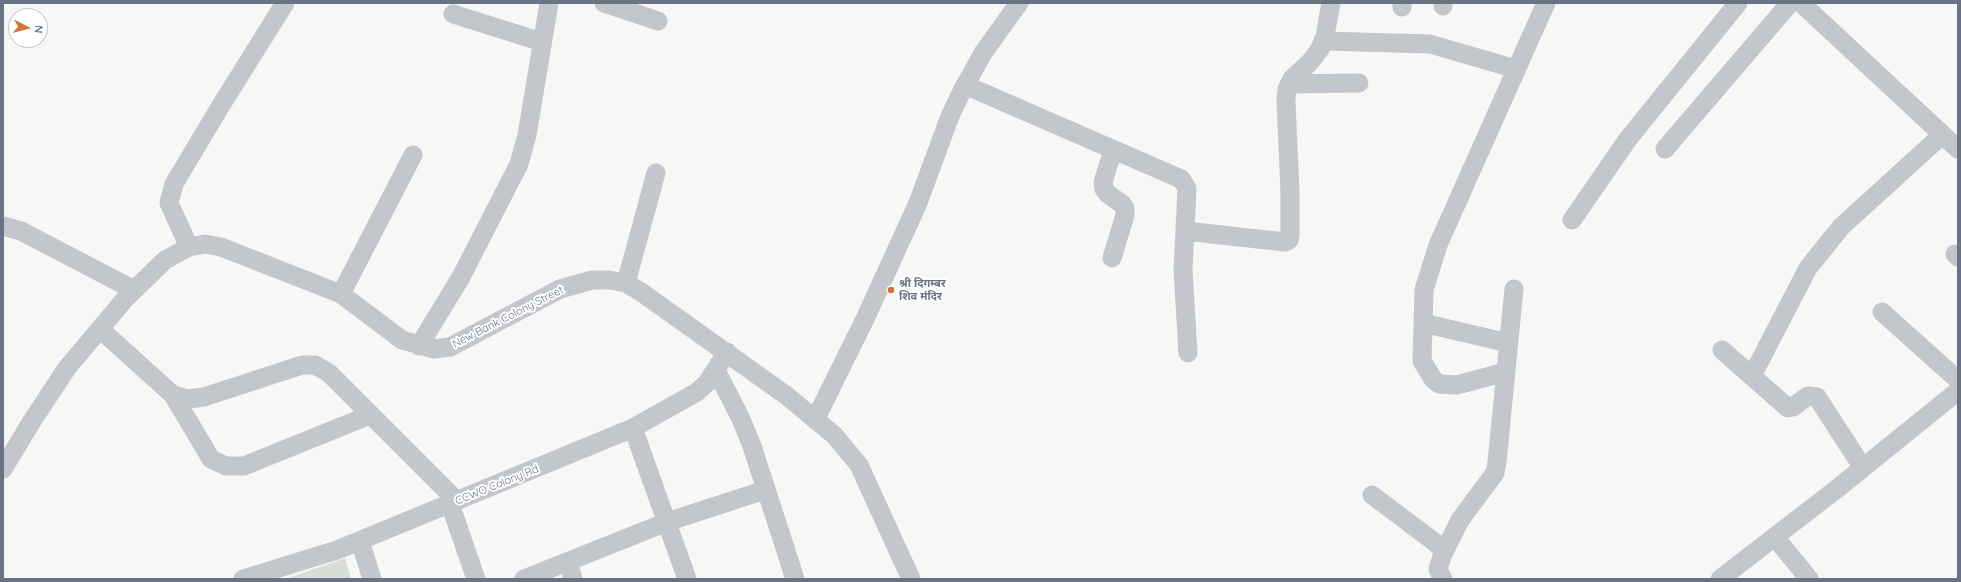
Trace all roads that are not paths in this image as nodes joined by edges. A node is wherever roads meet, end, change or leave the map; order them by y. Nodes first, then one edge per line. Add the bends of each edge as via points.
1 (285, 3) edge
2 (549, 3) edge
3 (604, 3) edge
4 (1019, 3) edge
5 (1331, 3) edge
6 (1546, 3) edge
7 (1738, 3) edge
8 (1790, 3) edge
9 (1801, 3) edge
10 (453, 14) dead end
11 (658, 21) dead end
12 (1323, 41) junction
13 (542, 42) junction
14 (1516, 69) junction
15 (1359, 83) dead end
16 (1289, 84) junction
17 (965, 85) junction
18 (1942, 135) junction
19 (1665, 149) dead end
20 (1112, 150) junction
21 (1958, 150) edge
22 (413, 156) dead end
23 (656, 174) dead end
24 (1572, 220) dead end
25 (3, 226) edge
26 (1185, 231) junction
27 (188, 247) junction
28 (1112, 258) dead end
29 (626, 283) junction
30 (1514, 289) dead end
31 (134, 290) junction
32 (341, 294) junction
33 (1882, 312) dead end
34 (1423, 323) junction
35 (100, 329) junction
36 (1508, 343) junction
37 (419, 346) junction
38 (1722, 350) dead end
39 (727, 352) junction
40 (1188, 353) dead end
41 (716, 370) junction
42 (1505, 372) junction
43 (1752, 376) junction
44 (1958, 380) edge
45 (173, 395) junction
46 (1954, 399) edge
47 (370, 415) junction
48 (815, 420) junction
49 (633, 428) junction
50 (1864, 468) junction
51 (3, 469) edge
52 (765, 490) junction
53 (1372, 494) dead end
54 (453, 503) junction
55 (667, 522) junction
56 (1775, 537) junction
57 (360, 541) junction
58 (1445, 550) junction
59 (570, 570) edge
60 (243, 579) edge
61 (372, 579) edge
62 (476, 579) edge
63 (524, 579) edge
64 (687, 579) edge
65 (795, 579) edge
66 (911, 579) edge
67 (1443, 579) edge
68 (1720, 579) edge
69 (1808, 579) edge

1 - 27 street via 174,184 169,203
2 - 13 street
3 - 11 street
4 - 17 street
5 - 12 street
6 - 14 street
7 - 24 street via 1628,139
8 - 19 street
9 - 18 street
10 - 13 street
12 - 14 street via 1430,44
12 - 16 street via 1310,62
13 - 37 street via 527,135 519,164 462,277
14 - 34 street via 1438,245 1424,290
15 - 16 street
16 - 26 street via 1286,101 1290,193 1289,240 1277,242
17 - 20 street
17 - 48 street via 950,116 918,203
18 - 21 street
18 - 43 street via 1841,227 1808,268
20 - 26 street via 1181,179 1186,188
20 - 28 street via 1103,182 1104,189 1125,208
22 - 32 street
23 - 29 street
25 - 31 street via 21,231
26 - 40 street via 1183,270
27 - 31 street, New Bank Colony Street via 166,260
27 - 32 street, New Bank Colony Street via 205,244 221,247
29 - 37 street, New Bank Colony Street via 592,280 560,289 450,347 434,349
29 - 39 street, New Bank Colony Street
30 - 36 street
31 - 35 street, New Bank Colony Street
32 - 37 street, New Bank Colony Street via 402,340
33 - 44 street
34 - 36 street
34 - 42 street via 1422,361 1428,373 1439,384 1447,386 1466,383
35 - 45 street
35 - 51 street, New Bank Colony Street via 67,368
36 - 42 street
38 - 43 street
39 - 41 street, CCWO Colony Rd
39 - 48 street, New Bank Colony Street
41 - 49 street, CCWO Colony Rd via 697,392
41 - 52 street via 746,432
42 - 58 street via 1494,473 1460,520
43 - 50 street via 1788,408 1808,396 1817,397
45 - 47 street via 188,399 204,397 302,365 315,365 329,373
45 - 47 street via 211,459 226,466 244,466
46 - 50 street
47 - 54 street
48 - 66 street, New Bank Colony Street via 834,435 859,465
49 - 54 street, CCWO Colony Rd
49 - 55 street
50 - 56 street
52 - 55 street
52 - 65 street
53 - 58 street
54 - 57 street, CCWO Colony Rd
54 - 62 street
55 - 59 street
55 - 64 street
56 - 68 street
56 - 69 street
57 - 60 street, CCWO Colony Rd
57 - 61 street
58 - 67 street via 1438,569
59 - 63 street

